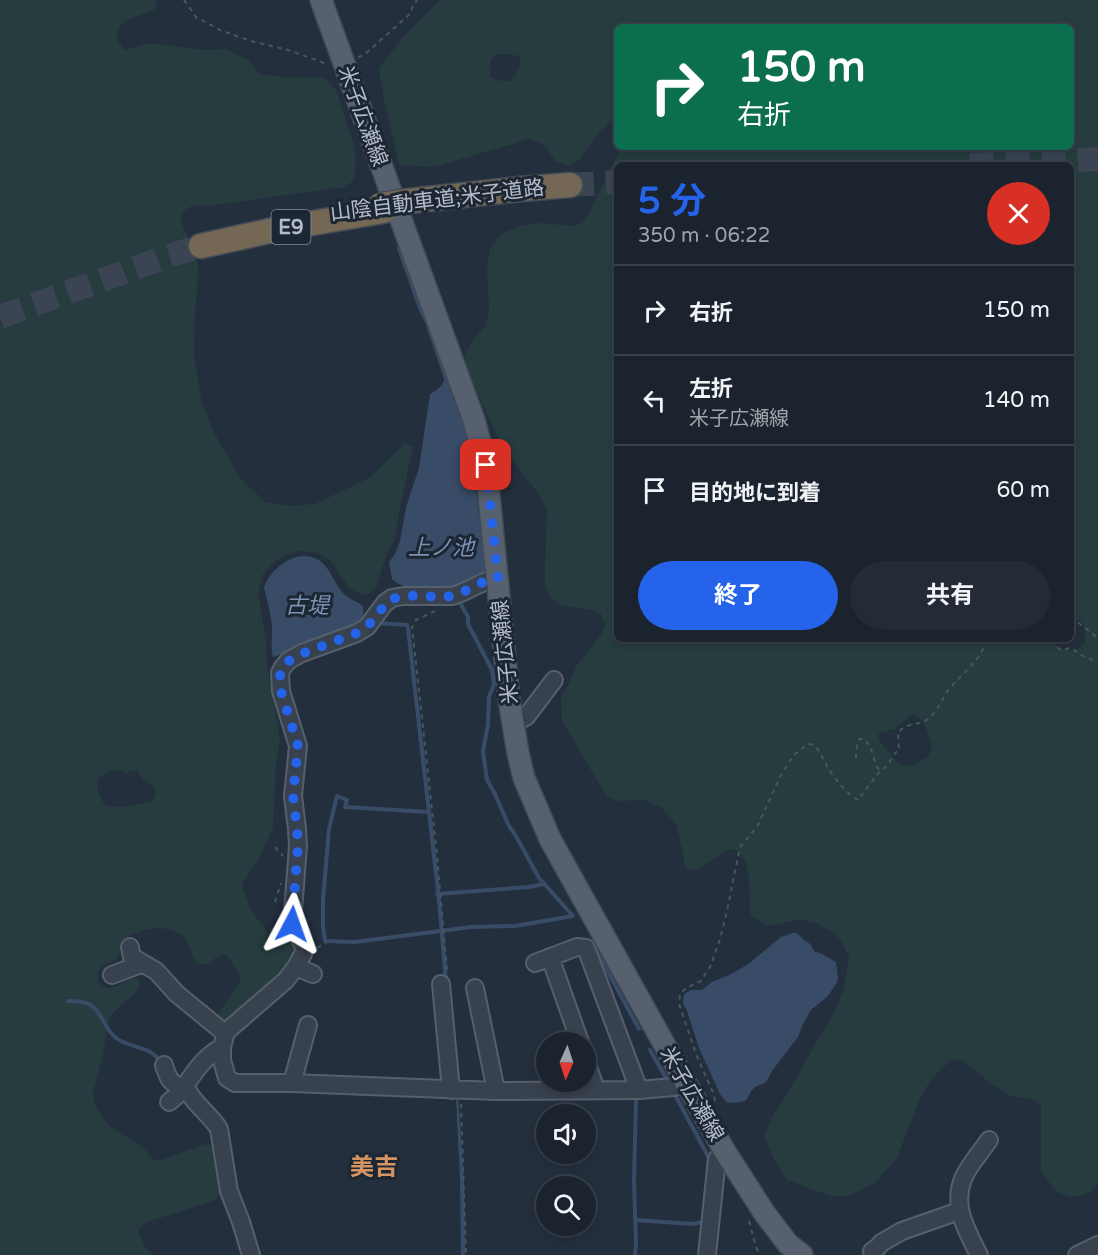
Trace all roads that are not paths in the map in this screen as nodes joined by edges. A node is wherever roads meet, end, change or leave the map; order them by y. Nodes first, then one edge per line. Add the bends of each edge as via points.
1 (321, 0) edge
2 (570, 187) tunnel mouth
3 (200, 242) tunnel mouth
4 (498, 578) junction
5 (554, 680) dead end
6 (513, 723) junction
7 (130, 947) dead end
8 (141, 964) junction
9 (296, 968) junction
10 (313, 974) dead end
11 (112, 975) dead end
12 (444, 982) road end
13 (475, 988) dead end
14 (308, 1025) dead end
15 (575, 1032) edge
16 (224, 1039) junction
17 (163, 1074) dead end
18 (683, 1079) junction
19 (292, 1083) junction
20 (186, 1088) junction
21 (596, 1090) edge
22 (639, 1090) junction
23 (456, 1091) junction
24 (496, 1091) junction
25 (536, 1091) edge
26 (170, 1102) dead end
27 (989, 1140) dead end
28 (724, 1150) junction
29 (229, 1191) junction
30 (959, 1211) junction
31 (232, 1230) dead end
32 (1098, 1245) edge
33 (871, 1254) edge
34 (251, 1255) edge
35 (707, 1255) edge
36 (802, 1255) edge
37 (979, 1255) edge
38 (1077, 1255) edge

1 - 4 main road, 米子広瀬線 via 474,420 486,465
2 - 3 highway, 山陰自動車道;米子道路 / E9 via 381,208
4 - 6 main road, 米子広瀬線
4 - 9 street via 452,596 392,598 367,627 296,656 280,673 281,691 298,746 293,796 298,846 292,924 304,949
5 - 6 street via 526,717
6 - 18 main road, 米子広瀬線 via 524,778 550,839
7 - 8 street via 132,957
8 - 11 street
8 - 16 street via 156,971 221,1030
9 - 10 street
9 - 16 street
12 - 23 street
13 - 24 street
14 - 19 street
15 - 22 street via 543,960 577,947 586,948
16 - 19 street via 222,1060 230,1081
16 - 20 street via 204,1059
17 - 20 street via 178,1087
18 - 22 street via 675,1087
18 - 28 main road, 米子広瀬線
19 - 23 street
20 - 26 street
20 - 29 street via 219,1129
21 - 22 street
23 - 24 street
24 - 25 street
27 - 30 street via 963,1177
28 - 35 street via 717,1159
28 - 36 main road, 米子広瀬線 via 759,1205 788,1244
29 - 31 street
29 - 34 street
30 - 33 street via 902,1231
30 - 37 street
32 - 38 street

